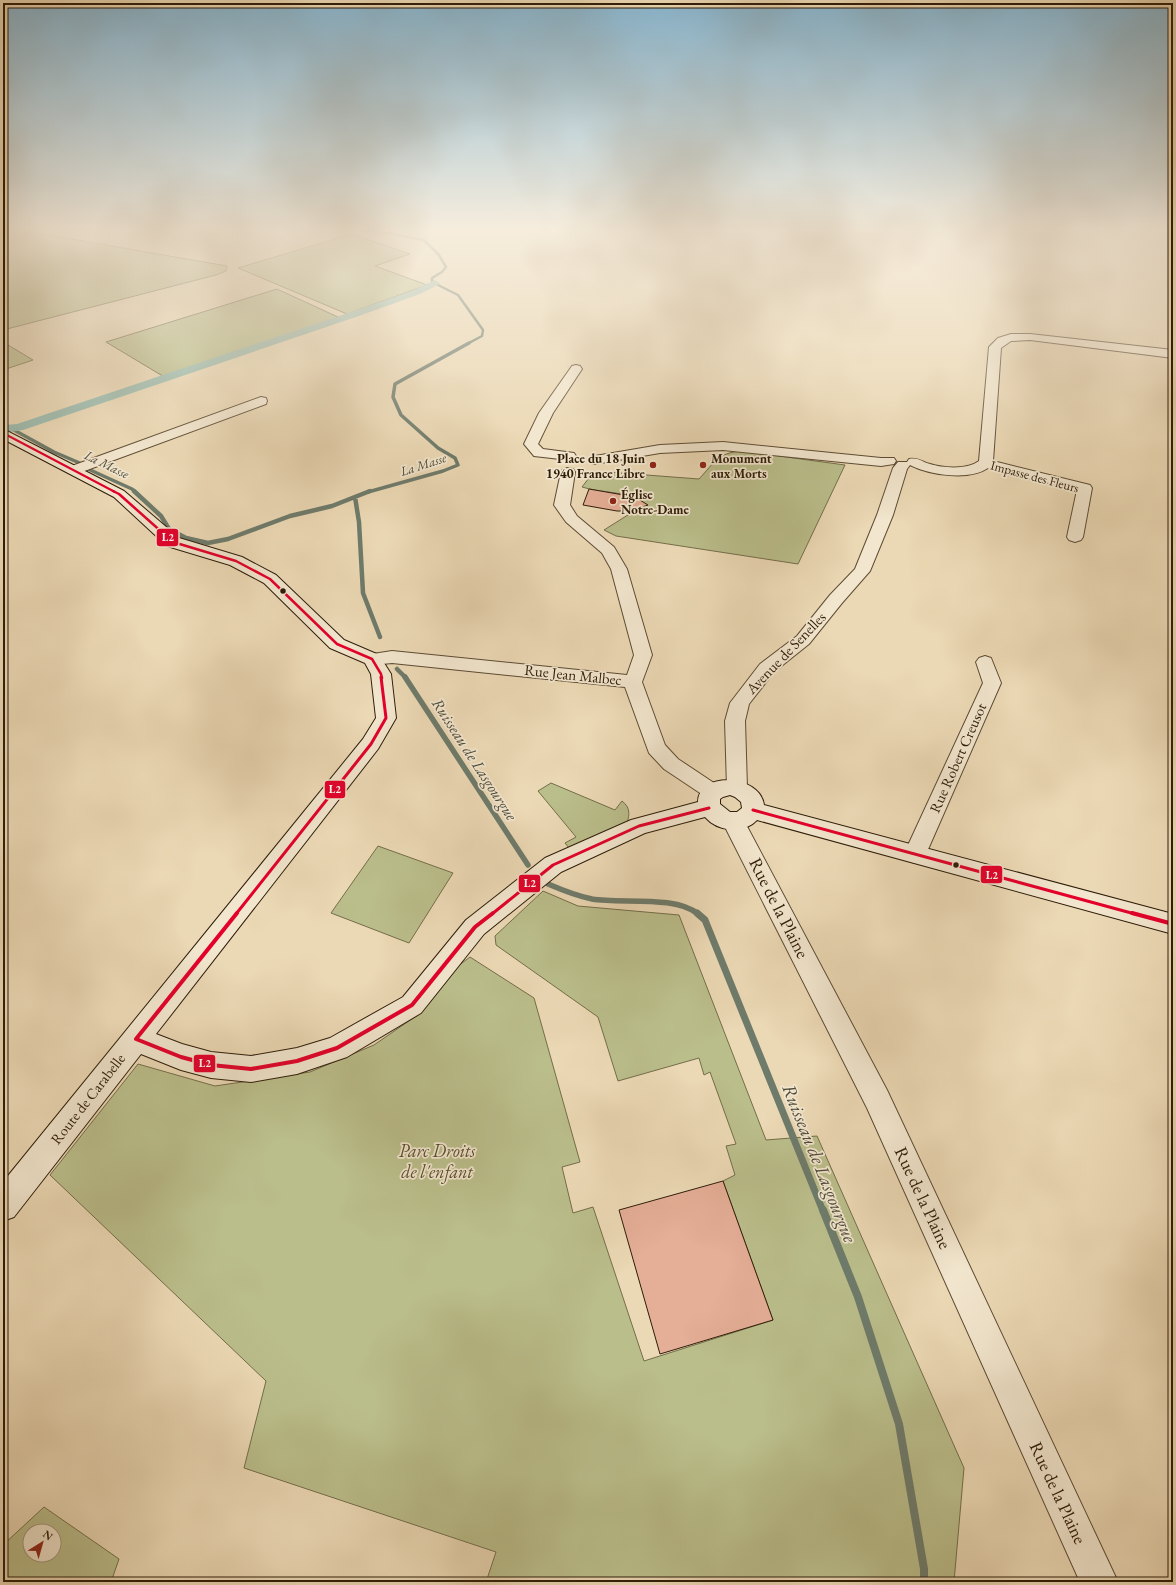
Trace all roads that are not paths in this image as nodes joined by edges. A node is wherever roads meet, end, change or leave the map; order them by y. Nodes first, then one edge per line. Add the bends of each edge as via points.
1 (1173, 354) edge
2 (576, 369) dead end
3 (261, 401) dead end
4 (3, 433) edge
5 (569, 456) junction
6 (901, 458) junction
7 (986, 463) junction
8 (74, 470) junction
9 (583, 470) junction
10 (1075, 537) dead end
11 (372, 659) junction
12 (985, 662) dead end
13 (633, 682) junction
14 (737, 788) junction
15 (711, 800) junction
16 (753, 810) junction
17 (733, 821) junction
18 (915, 854) junction
19 (1173, 924) edge
20 (136, 1039) junction
21 (3, 1206) edge
22 (1099, 1582) edge

1 - 7 street via 1030,337 1011,338 999,342 995,347
2 - 5 street via 546,413 531,444 539,453
3 - 8 street
4 - 8 street
5 - 9 street via 590,457
5 - 9 street via 563,459 560,466
6 - 7 street via 925,467 954,471 977,468
6 - 9 street via 881,462 723,446 660,449
6 - 14 street, Avenue de Senelles via 885,516 862,572 803,640 767,668 740,703 736,721
7 - 10 street, Impasse des Fleurs via 1085,488
8 - 11 street via 119,494 173,542 236,561 270,579 337,644
9 - 13 street via 562,505 571,519 608,550 619,569 643,655
11 - 13 street, Rue Jean Malbec via 392,657
11 - 20 street, Route de Carabelle via 381,674 386,718 371,744
12 - 18 street, Rue Robert Creusot via 992,683
13 - 15 street, Rue Jean Malbec via 656,748
14 - 15 street via 724,788
14 - 16 street via 752,799
15 - 17 street via 718,817
15 - 20 street via 639,826 553,865 475,927 412,1005 337,1048 297,1061 251,1069 211,1065 181,1057
16 - 17 street via 746,818
16 - 18 street
17 - 22 street, Rue de la Plaine via 877,1099
18 - 19 street
20 - 21 street, Route de Carabelle

